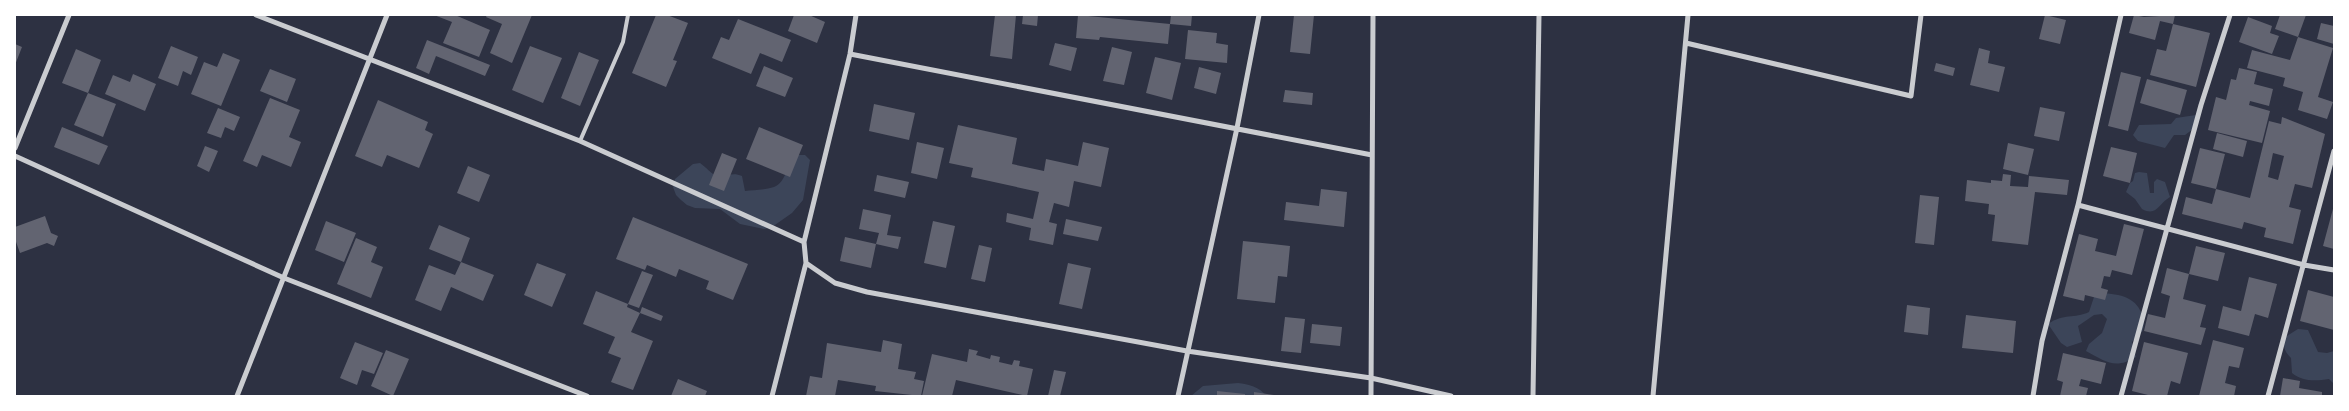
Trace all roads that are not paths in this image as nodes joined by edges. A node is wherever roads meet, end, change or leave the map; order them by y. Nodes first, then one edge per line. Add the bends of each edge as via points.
1 (69, 15) edge
2 (256, 15) edge
3 (387, 15) edge
4 (628, 15) edge
5 (856, 15) edge
6 (1259, 15) edge
7 (1373, 15) edge
8 (1538, 15) edge
9 (1688, 15) edge
10 (1921, 15) edge
11 (2121, 15) edge
12 (2230, 15) edge
13 (1686, 43) junction
14 (850, 54) junction
15 (371, 58) junction
16 (1237, 128) junction
17 (580, 141) junction
18 (15, 148) edge
19 (2334, 151) edge
20 (1372, 155) junction
21 (15, 156) edge
22 (2078, 205) junction
23 (2168, 230) junction
24 (804, 242) junction
25 (806, 263) junction
26 (2304, 265) junction
27 (2334, 270) edge
28 (284, 278) junction
29 (1187, 351) junction
30 (1371, 378) junction
31 (237, 396) edge
32 (586, 396) edge
33 (772, 396) edge
34 (1178, 396) edge
35 (1371, 396) edge
36 (1451, 396) edge
37 (1533, 396) edge
38 (1653, 396) edge
39 (2032, 396) edge
40 (2121, 396) edge
41 (2268, 396) edge

1 - 18 street
2 - 15 street
3 - 15 street
4 - 17 lane via 623,42
5 - 14 street
6 - 16 street
7 - 20 street
8 - 37 street
9 - 13 street
10 - 13 street via 1911,96
11 - 22 street
12 - 23 street via 2200,105
13 - 38 street
14 - 16 street
14 - 24 street
15 - 17 street
15 - 28 street
16 - 20 street
16 - 29 street
17 - 24 street
19 - 26 street
20 - 30 street
21 - 28 street
22 - 23 street
22 - 39 street via 2042,341
23 - 26 street
23 - 40 street
24 - 25 street
25 - 29 street via 835,283 867,292
25 - 33 street
26 - 27 street
26 - 41 street
28 - 31 street
28 - 32 street
29 - 30 street
29 - 34 street
30 - 35 street
30 - 36 street

